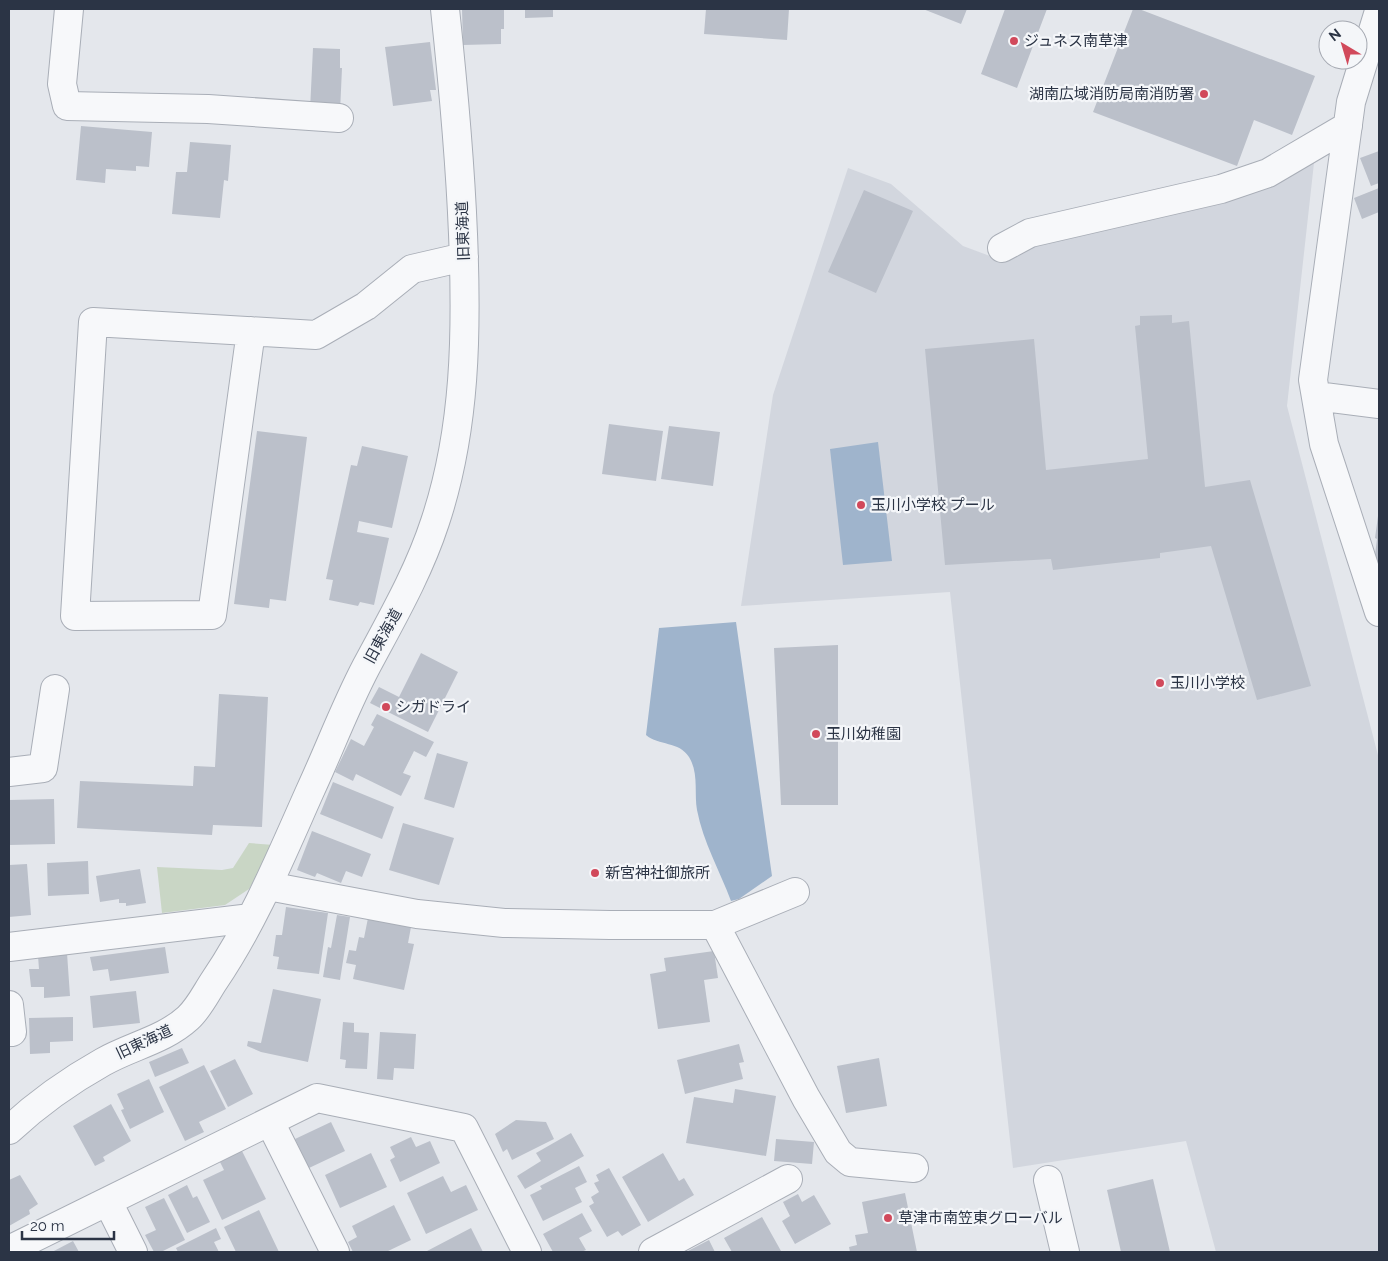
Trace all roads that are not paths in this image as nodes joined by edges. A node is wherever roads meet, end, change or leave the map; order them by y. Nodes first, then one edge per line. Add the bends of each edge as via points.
1 (69, 9) edge
2 (445, 9) edge
3 (1379, 11) edge
4 (339, 118) dead end
5 (1348, 126) junction
6 (1002, 248) dead end
7 (464, 257) junction
8 (251, 331) junction
9 (1316, 396) junction
10 (1379, 404) edge
11 (1377, 600) edge
12 (55, 689) dead end
13 (9, 772) edge
14 (268, 886) junction
15 (795, 892) dead end
16 (251, 918) junction
17 (715, 925) junction
18 (9, 947) edge
19 (9, 1006) edge
20 (9, 1032) edge
21 (270, 1122) junction
22 (9, 1130) edge
23 (914, 1168) dead end
24 (788, 1179) dead end
25 (1048, 1180) dead end
26 (108, 1202) junction
27 (9, 1250) edge
28 (133, 1252) edge
29 (334, 1252) edge
30 (527, 1252) edge
31 (653, 1252) edge
32 (1066, 1252) edge

1 - 4 street via 62,84 67,106 208,109
2 - 7 street, 旧東海道 via 456,114
3 - 5 street via 1351,102
5 - 6 street via 1268,173 1221,189 1030,233
5 - 9 street via 1313,380
7 - 8 street via 412,269 366,306 316,335
7 - 14 street, 旧東海道 via 464,361 458,426 436,521 406,592 364,670
8 - 8 street via 93,322 75,616 212,614
9 - 10 street
9 - 11 street via 1324,444
12 - 13 street via 43,768
14 - 16 street, 旧東海道
14 - 17 street via 417,914 504,923
15 - 17 street
16 - 18 street
16 - 22 street, 旧東海道 via 227,962 191,1016 170,1032 104,1061 59,1089
17 - 23 street via 838,1152 850,1162
19 - 20 street via 12,1032
21 - 26 street
21 - 29 street
21 - 30 street via 317,1098 464,1128
24 - 31 street
25 - 32 street
26 - 27 street
26 - 28 street

